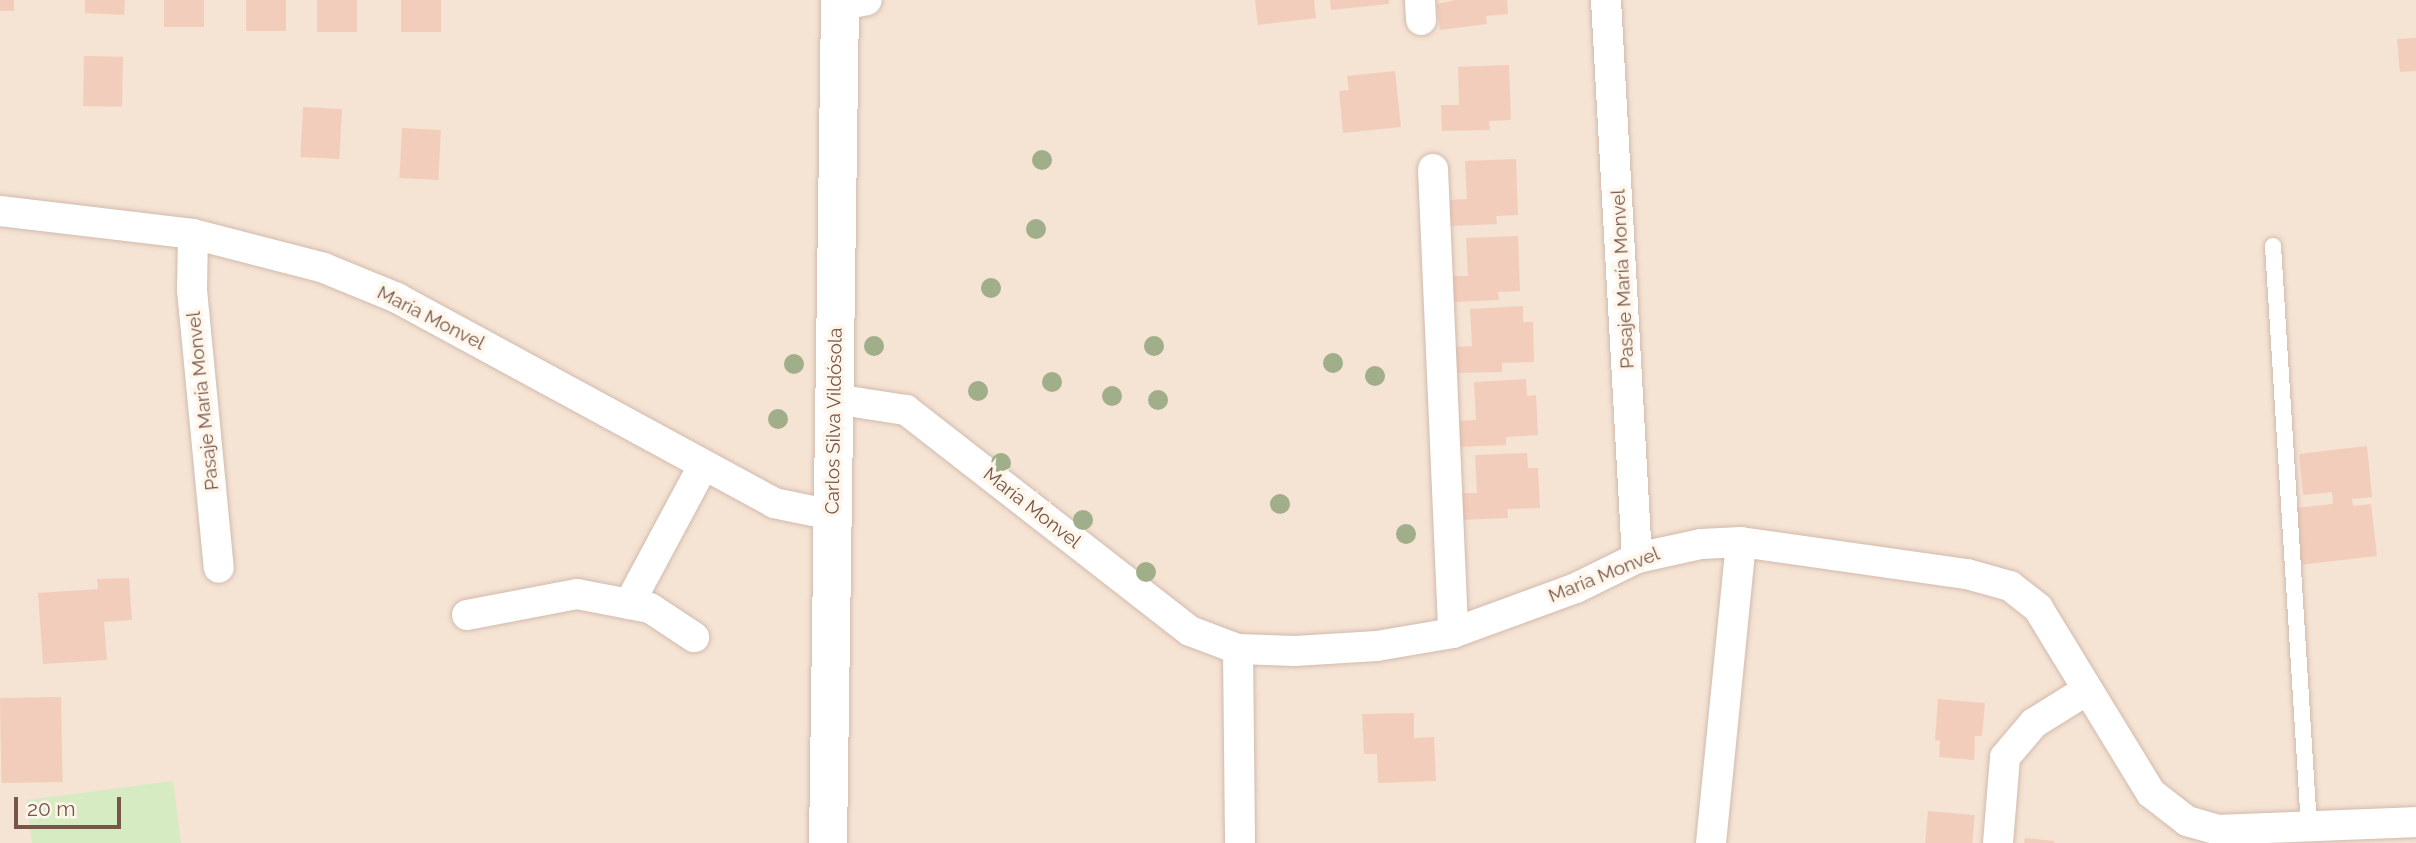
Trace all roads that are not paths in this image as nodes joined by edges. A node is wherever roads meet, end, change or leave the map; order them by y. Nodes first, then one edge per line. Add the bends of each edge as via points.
1 (1606, 0) edge
2 (849, 2) edge
3 (1433, 169) dead end
4 (0, 211) edge
5 (192, 234) junction
6 (2273, 246) dead end
7 (835, 399) junction
8 (703, 466) junction
9 (832, 515) junction
10 (1741, 542) junction
11 (1637, 558) junction
12 (219, 568) dead end
13 (629, 604) junction
14 (467, 615) dead end
15 (1453, 633) junction
16 (694, 638) dead end
17 (1238, 649) junction
18 (2087, 690) junction
19 (2416, 822) edge
20 (2309, 827) junction
21 (2219, 836) edge
22 (828, 843) edge
23 (1240, 843) edge
24 (1711, 843) edge
25 (1998, 843) edge

1 - 11 street, Pasaje María Monvel
2 - 7 street, Carlos Silva Vildósola
3 - 15 street
4 - 5 street, María Monvel
5 - 8 street, María Monvel via 288,256 397,298
5 - 12 street, Pasaje María Monvel via 192,290
6 - 20 lane
7 - 9 street, Carlos Silva Vildósola
7 - 17 street, María Monvel via 906,410 1190,631
8 - 9 street, María Monvel via 774,503
8 - 13 street
9 - 22 street, Carlos Silva Vildósola
10 - 11 street, María Monvel via 1671,548
10 - 18 street, María Monvel via 1967,574 2010,586 2049,621
10 - 24 street
11 - 15 street, María Monvel via 1576,588
13 - 14 street via 577,594
13 - 16 street via 650,608
15 - 17 street, María Monvel via 1377,646
17 - 23 street
18 - 21 street, María Monvel via 2151,793 2187,821
18 - 25 street via 2034,723 2005,757
19 - 20 street, María Monvel
20 - 21 street, María Monvel

